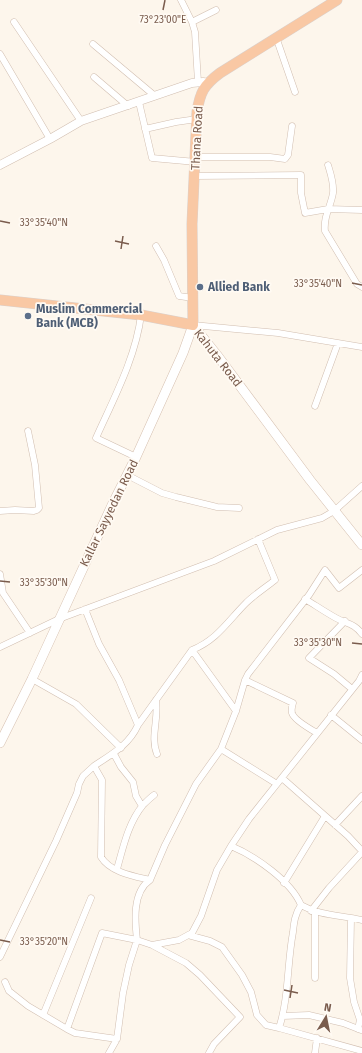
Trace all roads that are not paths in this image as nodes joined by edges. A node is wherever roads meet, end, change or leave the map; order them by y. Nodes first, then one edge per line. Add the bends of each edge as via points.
1 (181, 0) edge
2 (337, 0) edge
3 (216, 10) dead end
4 (14, 22) dead end
5 (192, 22) junction
6 (276, 37) junction
7 (93, 44) dead end
8 (0, 54) edge
9 (94, 77) dead end
10 (203, 83) junction
11 (295, 92) dead end
12 (155, 96) junction
13 (139, 102) junction
14 (128, 106) junction
15 (197, 119) junction
16 (81, 121) junction
17 (292, 126) dead end
18 (145, 128) junction
19 (50, 139) junction
20 (195, 160) junction
21 (0, 165) edge
22 (328, 165) dead end
23 (194, 176) junction
24 (328, 209) junction
25 (362, 210) edge
26 (156, 246) dead end
27 (362, 287) edge
28 (193, 298) junction
29 (0, 300) edge
30 (141, 314) junction
31 (193, 325) junction
32 (338, 343) junction
33 (362, 347) edge
34 (315, 406) dead end
35 (28, 431) dead end
36 (136, 457) junction
37 (127, 475) junction
38 (362, 486) edge
39 (239, 508) dead end
40 (0, 511) edge
41 (334, 511) junction
42 (258, 539) junction
43 (362, 546) edge
44 (362, 570) edge
45 (0, 574) edge
46 (305, 599) junction
47 (85, 609) junction
48 (59, 619) junction
49 (345, 621) junction
50 (30, 633) junction
51 (362, 634) edge
52 (0, 647) edge
53 (192, 650) junction
54 (32, 679) junction
55 (245, 680) junction
56 (361, 681) edge
57 (352, 689) junction
58 (156, 700) junction
59 (236, 711) junction
60 (331, 715) junction
61 (138, 725) junction
62 (317, 733) junction
63 (362, 740) edge
64 (0, 743) edge
65 (120, 748) junction
66 (221, 749) junction
67 (114, 754) junction
68 (157, 754) dead end
69 (94, 766) junction
70 (280, 781) junction
71 (154, 795) dead end
72 (362, 796) edge
73 (142, 806) junction
74 (325, 816) junction
75 (335, 825) junction
76 (231, 846) junction
77 (362, 851) edge
78 (116, 870) junction
79 (150, 880) junction
80 (284, 883) junction
81 (91, 898) dead end
82 (301, 905) junction
83 (313, 911) junction
84 (351, 918) junction
85 (362, 920) edge
86 (188, 935) junction
87 (137, 940) junction
88 (152, 945) junction
89 (0, 956) edge
90 (315, 978) dead end
91 (5, 982) dead end
92 (43, 1016) junction
93 (283, 1016) junction
94 (279, 1028) junction
95 (68, 1029) junction
96 (360, 1030) edge
97 (317, 1038) junction
98 (117, 1039) junction
99 (362, 1051) edge
100 (109, 1053) edge
101 (209, 1053) edge
102 (315, 1053) edge

1 - 5 street
2 - 6 highway, Thana Road
3 - 5 street
4 - 16 street
5 - 10 street via 196,32
6 - 10 highway, Thana Road
6 - 11 street
7 - 12 street
8 - 19 street
9 - 14 street
10 - 12 street
10 - 15 highway, Thana Road
12 - 13 street
13 - 14 street
13 - 18 street
14 - 16 street
15 - 18 street
15 - 20 highway, Thana Road
16 - 19 street
17 - 20 street via 288,155 285,159 270,157
18 - 20 street via 152,158
19 - 21 street
20 - 23 highway, Thana Road
22 - 24 street via 333,180 333,195
23 - 24 street via 301,175 306,213
23 - 28 highway, Thana Road
24 - 25 street
24 - 27 street via 325,231 357,284
26 - 28 street via 179,296
28 - 31 highway, Thana Road
29 - 30 highway, Kahuta Road
30 - 31 highway, Kahuta Road
30 - 36 street via 121,383 96,438
31 - 32 street via 278,333
31 - 36 main road, Kallar Sayyedan Road
31 - 41 main road, Kahuta Road
32 - 33 street
32 - 34 street
35 - 40 street via 36,465 39,508 34,511
36 - 37 main road, Kallar Sayyedan Road
37 - 39 street via 162,493 217,507
37 - 48 main road, Kallar Sayyedan Road
38 - 41 street
41 - 42 street via 318,520 284,528
41 - 43 main road, Kahuta Road
42 - 47 street via 214,561
42 - 53 street via 275,580 247,602 216,636
44 - 46 street via 339,588 325,570
45 - 50 street via 3,593
46 - 49 street
46 - 55 street
47 - 48 street
47 - 61 street
48 - 50 street
48 - 54 main road, Kallar Sayyedan Road
49 - 51 street via 357,627
49 - 57 street via 309,658
50 - 52 street
53 - 58 street
53 - 59 street
54 - 64 main road, Kallar Sayyedan Road
54 - 65 street via 76,704
55 - 59 street
55 - 62 street via 293,703 292,714
56 - 57 street
57 - 60 street
58 - 61 street
58 - 68 street via 158,711 154,741
59 - 66 street
60 - 62 street
60 - 63 street
61 - 65 street via 135,733
62 - 70 street
65 - 67 street
66 - 70 street
66 - 79 street via 196,784
67 - 69 street
67 - 73 street via 133,782 136,796
69 - 78 street via 102,780 101,857 105,864
69 - 89 street via 83,776 79,784 56,841
70 - 74 street
70 - 76 street
71 - 73 street
72 - 75 street
73 - 78 street via 127,834
74 - 75 street
74 - 80 street
75 - 77 street
76 - 80 street via 265,865
76 - 86 street via 217,870 201,916 192,933
77 - 83 street via 329,888
78 - 79 street
79 - 87 street via 145,884 135,912
80 - 82 street
81 - 92 street
82 - 83 street
82 - 93 street via 296,913 290,945
83 - 84 street
83 - 90 street
84 - 85 street
84 - 96 street via 350,978
86 - 88 street via 179,940
86 - 94 street via 222,947 251,992 257,1015 266,1024
87 - 88 street
87 - 95 street via 102,933
87 - 98 street via 123,993
88 - 101 street via 186,963 240,1017 214,1044
91 - 92 street via 9,991
92 - 95 street
93 - 94 street
93 - 96 street via 309,1015
94 - 97 street
95 - 98 street via 75,1033
97 - 99 street
97 - 102 street
98 - 100 street

